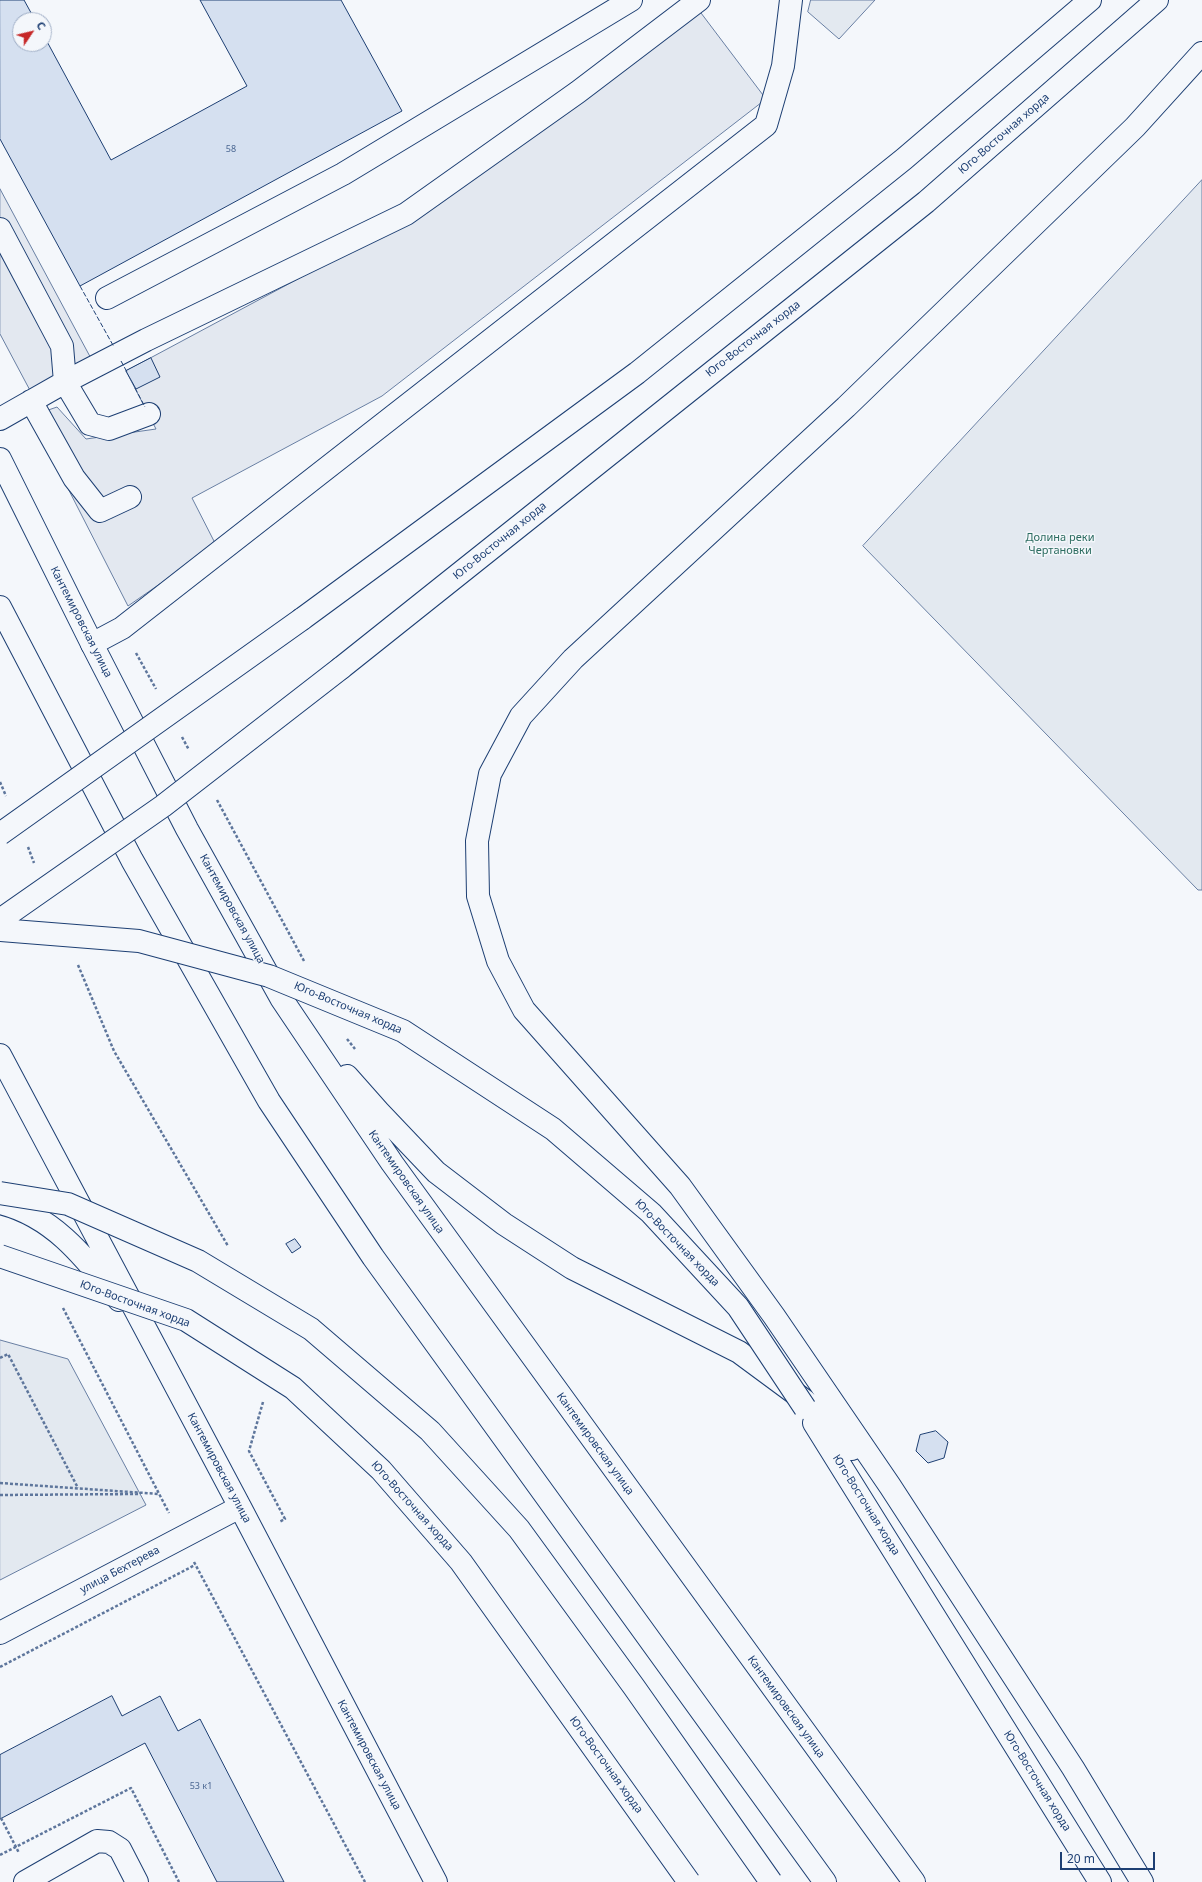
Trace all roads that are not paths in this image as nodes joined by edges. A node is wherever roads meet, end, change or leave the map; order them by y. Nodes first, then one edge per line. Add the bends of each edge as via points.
1 (631, 0) edge
2 (699, 0) edge
3 (791, 0) edge
4 (1090, 0) edge
5 (1157, 0) edge
6 (1202, 53) edge
7 (0, 229) edge
8 (107, 298) dead end
9 (65, 382) junction
10 (31, 401) junction
11 (149, 414) dead end
12 (0, 419) edge
13 (0, 459) edge
14 (130, 496) dead end
15 (0, 607) edge
16 (92, 644) junction
17 (0, 834) edge
18 (0, 920) edge
19 (0, 930) edge
20 (281, 998) junction
21 (0, 1055) edge
22 (0, 1193) edge
23 (0, 1203) edge
24 (0, 1256) edge
25 (152, 1341) junction
26 (890, 1486) junction
27 (240, 1507) junction
28 (0, 1633) edge
29 (28, 1880) edge
30 (137, 1882) edge
31 (436, 1882) edge
32 (689, 1882) edge
33 (771, 1882) edge
34 (825, 1882) edge
35 (914, 1882) edge
36 (1100, 1882) edge
37 (1142, 1882) edge

1 - 8 main road via 343,174
2 - 9 main road via 578,92 406,214
3 - 16 main road via 783,66 766,124 122,628
4 - 17 main road, bridge via 904,159 637,373 302,619
5 - 18 main road, Юго-Восточная хорда, bridge via 926,202 341,668 163,806
6 - 26 main road via 1136,127 846,407 573,659 520,716 490,774 477,841 478,896 498,961 524,1010 680,1186 774,1316
7 - 9 main road via 62,346
9 - 10 main road
9 - 11 main road via 90,424 109,429
10 - 12 main road
10 - 14 main road via 74,478 100,511
13 - 16 main road, Кантемировская улица
15 - 34 main road via 132,860 269,1101 373,1257
16 - 20 main road, Кантемировская улица via 187,829
19 - 36 main road, Юго-Восточная хорда, bridge via 139,941 269,976 404,1031 553,1129 651,1213 738,1306 805,1408
20 - 26 main road via 378,1112 436,1172 504,1224 572,1268 739,1352 804,1400
20 - 35 main road, Кантемировская улица via 392,1164
21 - 25 main road, Кантемировская улица
22 - 33 main road, bridge via 68,1204 198,1261 311,1329 430,1431 519,1529
23 - 25 main road via 46,1224 81,1252
24 - 32 main road, Юго-Восточная хорда, bridge via 186,1320 294,1388 381,1470 461,1562
25 - 27 main road, Кантемировская улица
26 - 37 main road via 1073,1768
27 - 28 main road, улица Бехтерева
27 - 31 main road, Кантемировская улица
29 - 30 main road via 98,1841 110,1842 120,1849

